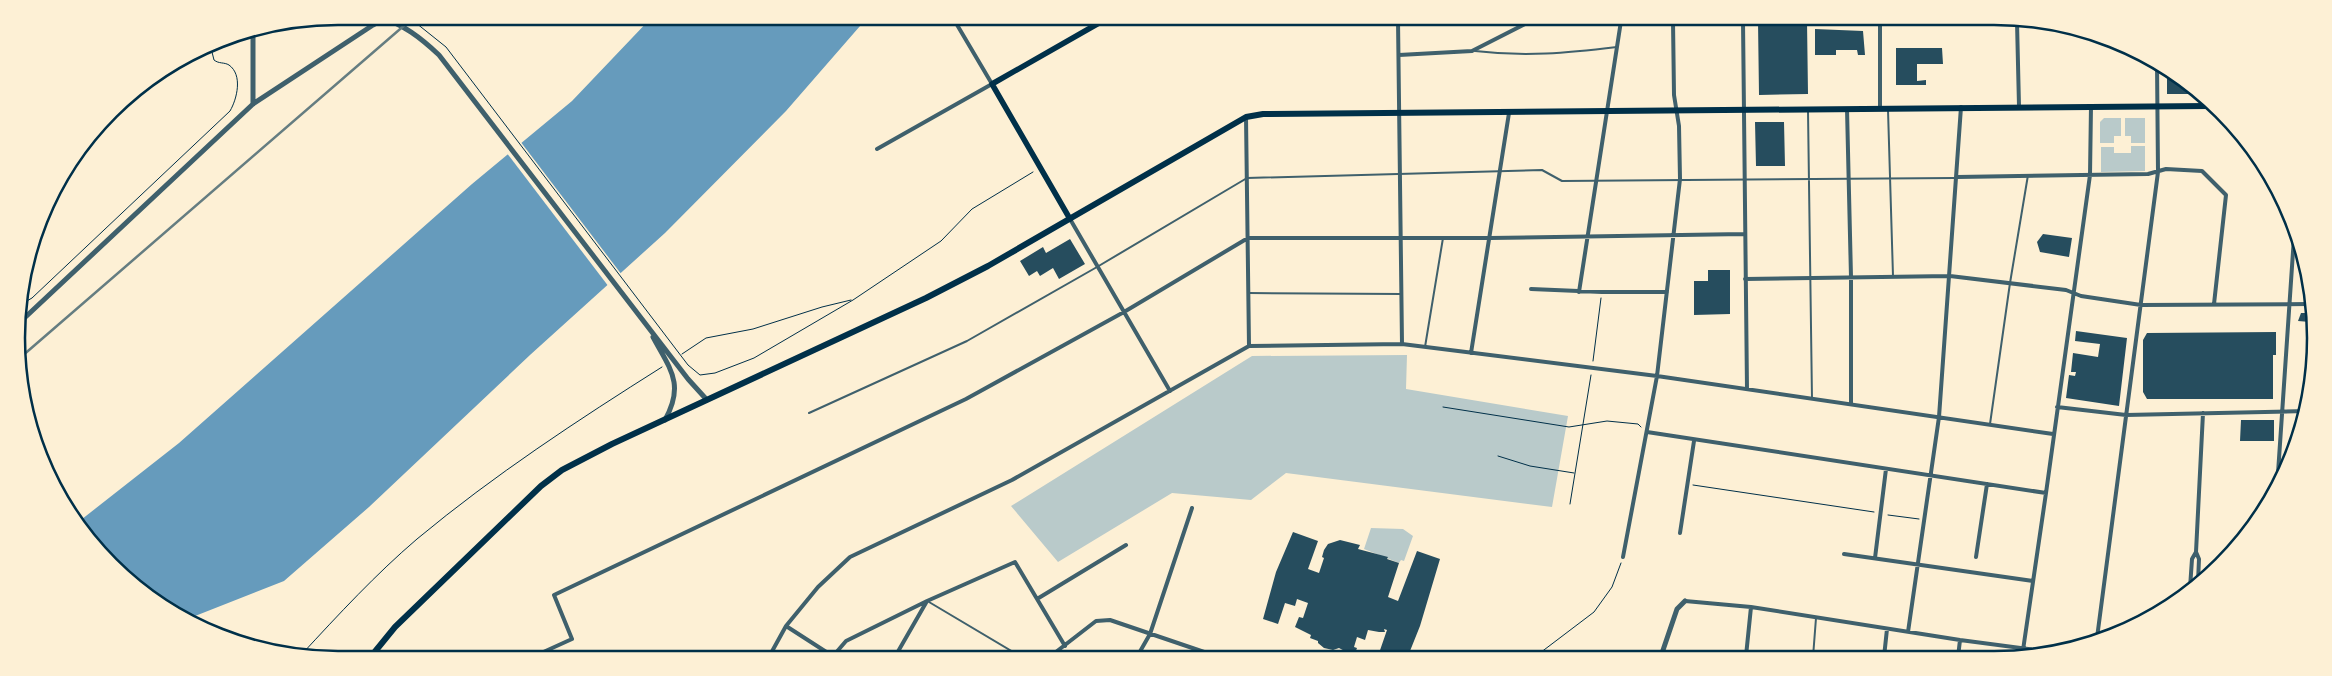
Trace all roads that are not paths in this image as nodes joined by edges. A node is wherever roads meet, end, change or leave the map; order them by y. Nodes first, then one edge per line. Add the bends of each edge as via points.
1 (373, 25) edge
2 (398, 25) edge
3 (958, 25) edge
4 (1095, 25) edge
5 (1398, 25) edge
6 (1521, 25) edge
7 (1620, 25) edge
8 (1673, 25) edge
9 (1743, 25) edge
10 (1880, 25) edge
11 (2017, 26) edge
12 (253, 37) edge
13 (1617, 47) junction
14 (1472, 51) junction
15 (1399, 55) junction
16 (2157, 71) edge
17 (992, 84) junction
18 (253, 104) junction
19 (2019, 106) junction
20 (2091, 106) junction
21 (2158, 106) junction
22 (2203, 106) edge
23 (1961, 107) junction
24 (1847, 108) junction
25 (1880, 108) junction
26 (1888, 108) junction
27 (1808, 109) junction
28 (1743, 110) junction
29 (1677, 111) junction
30 (1607, 112) junction
31 (1509, 113) junction
32 (1401, 114) junction
33 (1246, 117) junction
34 (877, 149) dead end
35 (1500, 171) junction
36 (2158, 172) junction
37 (1401, 174) junction
38 (2028, 175) junction
39 (2090, 175) junction
40 (1247, 178) junction
41 (1680, 178) junction
42 (1744, 178) junction
43 (1809, 178) junction
44 (1849, 178) junction
45 (1890, 178) junction
46 (1957, 178) junction
47 (1597, 180) junction
48 (1070, 219) junction
49 (1744, 234) junction
50 (1588, 235) junction
51 (1673, 235) junction
52 (1248, 238) junction
53 (1401, 238) junction
54 (1442, 238) junction
55 (1490, 238) junction
56 (2293, 248) edge
57 (1097, 267) junction
58 (1950, 276) junction
59 (1852, 277) junction
60 (1892, 277) junction
61 (1745, 278) junction
62 (1811, 278) junction
63 (2010, 283) junction
64 (1531, 289) dead end
65 (1579, 292) junction
66 (1667, 292) junction
67 (1248, 293) junction
68 (2074, 293) junction
69 (1402, 294) junction
70 (2214, 304) junction
71 (2290, 304) junction
72 (2305, 304) edge
73 (2141, 305) junction
74 (1124, 312) junction
75 (26, 316) edge
76 (644, 321) junction
77 (1402, 344) junction
78 (1250, 346) junction
79 (1425, 347) junction
80 (1470, 353) junction
81 (1657, 376) junction
82 (1747, 389) junction
83 (1170, 391) junction
84 (1812, 399) junction
85 (707, 400) junction
86 (1851, 404) junction
87 (2057, 406) junction
88 (2281, 411) junction
89 (2298, 411) edge
90 (809, 413) dead end
91 (2203, 413) junction
92 (2126, 415) junction
93 (1939, 417) junction
94 (665, 420) junction
95 (1990, 424) junction
96 (1647, 432) junction
97 (2053, 434) junction
98 (1694, 441) junction
99 (1886, 469) junction
100 (2278, 469) edge
101 (1931, 476) junction
102 (1987, 484) junction
103 (2046, 493) junction
104 (1192, 508) dead end
105 (1680, 533) dead end
106 (1126, 545) dead end
107 (2196, 552) junction
108 (1844, 554) dead end
109 (1623, 557) road end
110 (1976, 557) dead end
111 (1875, 558) junction
112 (1918, 564) junction
113 (2198, 574) edge
114 (2190, 581) edge
115 (2033, 582) junction
116 (1037, 599) junction
117 (927, 601) junction
118 (1685, 601) joint
119 (1751, 607) junction
120 (1816, 618) junction
121 (786, 626) junction
122 (1887, 629) junction
123 (1908, 632) junction
124 (2098, 633) edge
125 (1150, 634) junction
126 (1960, 640) junction
127 (1065, 646) junction
128 (2022, 649) joint
129 (376, 651) edge
130 (546, 651) edge
131 (772, 651) edge
132 (827, 651) edge
133 (836, 651) edge
134 (898, 651) edge
135 (1011, 651) edge
136 (1058, 651) edge
137 (1140, 651) edge
138 (1201, 651) edge
139 (1663, 651) edge
140 (1747, 651) edge
141 (1813, 651) edge
142 (1885, 651) edge
143 (1959, 651) edge

1 - 18 street
2 - 76 street via 422,39 439,55
3 - 17 street
4 - 17 main road
5 - 15 street
6 - 14 street
7 - 13 street
8 - 29 street
9 - 28 street
10 - 25 street
11 - 19 street
12 - 18 street
13 - 14 lane via 1548,55
13 - 30 street
14 - 15 street
15 - 32 street
16 - 21 street
17 - 34 street
17 - 48 main road
18 - 75 street
19 - 20 main road
19 - 23 main road
20 - 21 main road
20 - 39 street
21 - 22 main road
21 - 36 street
23 - 26 main road
23 - 46 street
24 - 25 main road
24 - 27 main road
24 - 44 street
25 - 26 main road
26 - 45 lane
27 - 28 main road
27 - 43 lane
28 - 29 main road
28 - 42 street
29 - 30 main road
29 - 41 street
30 - 31 main road
30 - 47 street
31 - 32 main road
31 - 35 street
32 - 33 main road via 1263,114
32 - 37 street
33 - 40 street
33 - 48 main road
35 - 37 lane
35 - 47 lane via 1542,170 1562,181
35 - 55 street
36 - 39 street
36 - 70 street via 2166,169 2202,171 2226,195
36 - 73 street
37 - 40 lane
37 - 53 street
38 - 39 street
38 - 46 street
38 - 63 lane
39 - 68 street
40 - 52 street
40 - 57 lane
41 - 42 lane
41 - 47 lane
41 - 51 street
42 - 43 lane
42 - 49 street
43 - 44 lane
43 - 62 lane
44 - 45 lane
44 - 59 street
45 - 46 lane
45 - 60 lane
46 - 58 street
47 - 50 street
48 - 57 street
48 - 85 main road via 926,298
49 - 51 street
49 - 61 street
50 - 51 street
50 - 55 street
50 - 65 street
51 - 66 street
52 - 53 street
52 - 67 street
52 - 74 street
53 - 54 street
53 - 69 street
54 - 55 street
54 - 79 lane
55 - 80 street
56 - 71 street
57 - 74 street
57 - 90 lane via 967,341
58 - 60 street
58 - 63 street
58 - 93 street
59 - 60 street
59 - 62 street
59 - 86 street
61 - 62 street
61 - 82 street
62 - 84 lane
63 - 68 street
63 - 95 lane
64 - 65 street
65 - 66 street
66 - 81 street
67 - 69 lane
67 - 78 street
68 - 73 street
68 - 87 street
69 - 77 street
70 - 71 street
70 - 73 street
71 - 72 street
71 - 88 street
73 - 92 street
74 - 83 street
74 - 130 street via 966,399 554,595 572,639
76 - 85 street
76 - 94 street via 675,377 674,402
77 - 78 street
77 - 79 street
78 - 83 street
79 - 80 street
80 - 81 street
81 - 82 street
81 - 96 street
82 - 84 street
83 - 121 street via 1012,480 850,557 818,587
84 - 86 street
85 - 94 main road
86 - 93 street
87 - 92 street
87 - 97 street
88 - 89 street
88 - 91 street
88 - 100 street
91 - 92 street
91 - 107 street
92 - 124 street
93 - 95 street
93 - 101 street
94 - 129 main road via 584,458 541,486 395,627
95 - 97 street
96 - 98 street
96 - 109 street
97 - 103 street
98 - 99 street
98 - 105 street
99 - 101 street
99 - 111 street
101 - 102 street
101 - 112 street
102 - 103 street
102 - 110 street
103 - 115 street
104 - 125 street
106 - 116 street
107 - 113 street
107 - 114 street via 2192,559
108 - 111 street
111 - 112 street
112 - 115 street
112 - 123 street
115 - 128 street
116 - 117 street via 1015,562
116 - 127 street
117 - 133 street via 846,640
117 - 134 street
117 - 135 lane
118 - 119 street
118 - 139 street via 1677,609
119 - 120 street
119 - 140 street
120 - 122 street
120 - 141 lane
121 - 131 street
121 - 132 street
122 - 123 street
122 - 142 street
123 - 126 street
125 - 127 street via 1110,620 1096,621
125 - 137 street
125 - 138 street
126 - 128 street
126 - 143 street
127 - 136 street

